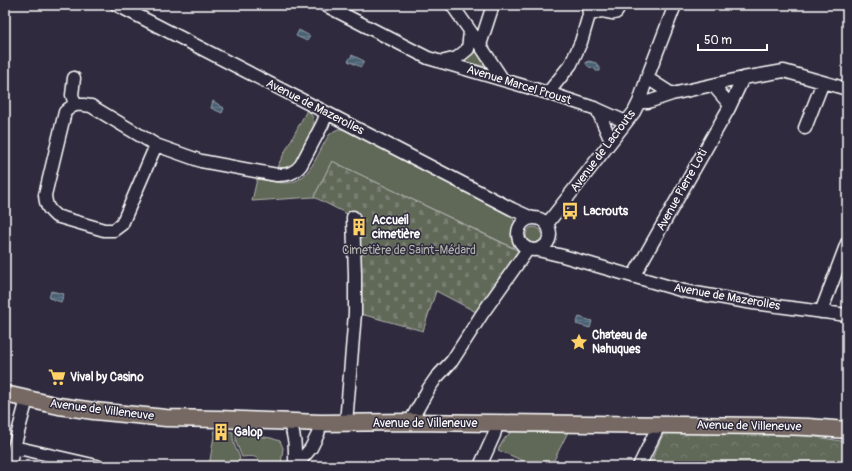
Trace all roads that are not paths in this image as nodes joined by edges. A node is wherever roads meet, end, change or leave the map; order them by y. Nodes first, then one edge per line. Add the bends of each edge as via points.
1 (117, 5) edge
2 (325, 5) edge
3 (452, 5) edge
4 (492, 5) edge
5 (619, 5) edge
6 (675, 5) edge
7 (589, 10) edge
8 (470, 32) junction
9 (480, 45) junction
10 (440, 62) junction
11 (74, 78) dead end
12 (647, 78) junction
13 (743, 78) junction
14 (503, 80) junction
15 (823, 82) junction
16 (713, 85) junction
17 (847, 89) edge
18 (548, 93) junction
19 (672, 94) junction
20 (639, 102) junction
21 (76, 104) junction
22 (730, 105) junction
23 (597, 109) junction
24 (327, 113) junction
25 (626, 122) junction
26 (805, 128) dead end
27 (611, 141) junction
28 (156, 146) junction
29 (512, 210) junction
30 (354, 217) dead end
31 (532, 218) junction
32 (548, 224) junction
33 (520, 226) junction
34 (551, 236) junction
35 (847, 242) edge
36 (533, 250) junction
37 (564, 256) junction
38 (634, 276) junction
39 (821, 312) junction
40 (847, 315) edge
41 (5, 394) edge
42 (27, 399) junction
43 (289, 422) junction
44 (410, 422) junction
45 (321, 423) junction
46 (346, 423) junction
47 (497, 423) junction
48 (659, 425) junction
49 (847, 430) edge
50 (14, 446) junction
51 (9, 466) edge
52 (97, 466) edge
53 (295, 466) edge
54 (480, 466) edge
55 (639, 466) edge

1 - 24 street, Avenue de Mazerolles
2 - 10 street, Avenue Marcel Proust
3 - 8 street
4 - 9 street
5 - 7 street via 617,12 614,13
6 - 12 street, Avenue de Lacrouts
7 - 18 street via 581,42 571,64
8 - 9 street
8 - 10 street, Avenue Marcel Proust via 468,49 457,58
9 - 14 street
10 - 14 street, Avenue Marcel Proust
11 - 21 street via 72,95
12 - 19 street
12 - 20 street, Avenue de Lacrouts
13 - 15 street via 784,71
13 - 16 street
13 - 22 street, Avenue Pierre Loti
14 - 18 street, Avenue Marcel Proust
15 - 17 street
15 - 26 street
16 - 19 street
16 - 22 street
18 - 23 street, Avenue Marcel Proust
19 - 20 street via 648,102
20 - 25 street, Avenue de Lacrouts
21 - 28 street via 91,106
21 - 28 street via 65,112 45,196 46,205 56,216 104,230 114,230 122,224
22 - 38 street, Avenue Pierre Loti
23 - 25 street, Avenue Marcel Proust
23 - 27 street
24 - 28 street via 301,165 290,174 277,175 201,161
24 - 29 street, Avenue de Mazerolles
25 - 27 street, Avenue de Lacrouts
27 - 32 street, Avenue de Lacrouts
29 - 31 street, Avenue de Mazerolles
29 - 33 street
30 - 46 street via 355,313
31 - 32 street via 540,218
31 - 33 street via 525,220
32 - 34 street
33 - 36 street via 519,239 524,247
34 - 36 street via 548,244
34 - 37 street
35 - 39 street
36 - 37 street, Avenue de Mazerolles
36 - 44 street via 482,314 452,361 428,388
37 - 38 street, Avenue de Mazerolles
38 - 39 street, Avenue de Mazerolles via 684,291
39 - 40 street, Avenue de Mazerolles
41 - 42 main road, Avenue de Villeneuve
42 - 43 main road, Avenue de Villeneuve via 60,406 149,417
42 - 50 street
43 - 45 main road, Avenue de Villeneuve
43 - 53 street via 295,437
44 - 46 main road, Avenue de Villeneuve
44 - 47 main road, Avenue de Villeneuve
45 - 46 main road, Avenue de Villeneuve
45 - 53 street via 311,448
47 - 48 main road, Avenue de Villeneuve
47 - 54 street
48 - 49 main road, Avenue de Villeneuve
48 - 55 street
50 - 51 street
50 - 52 street

